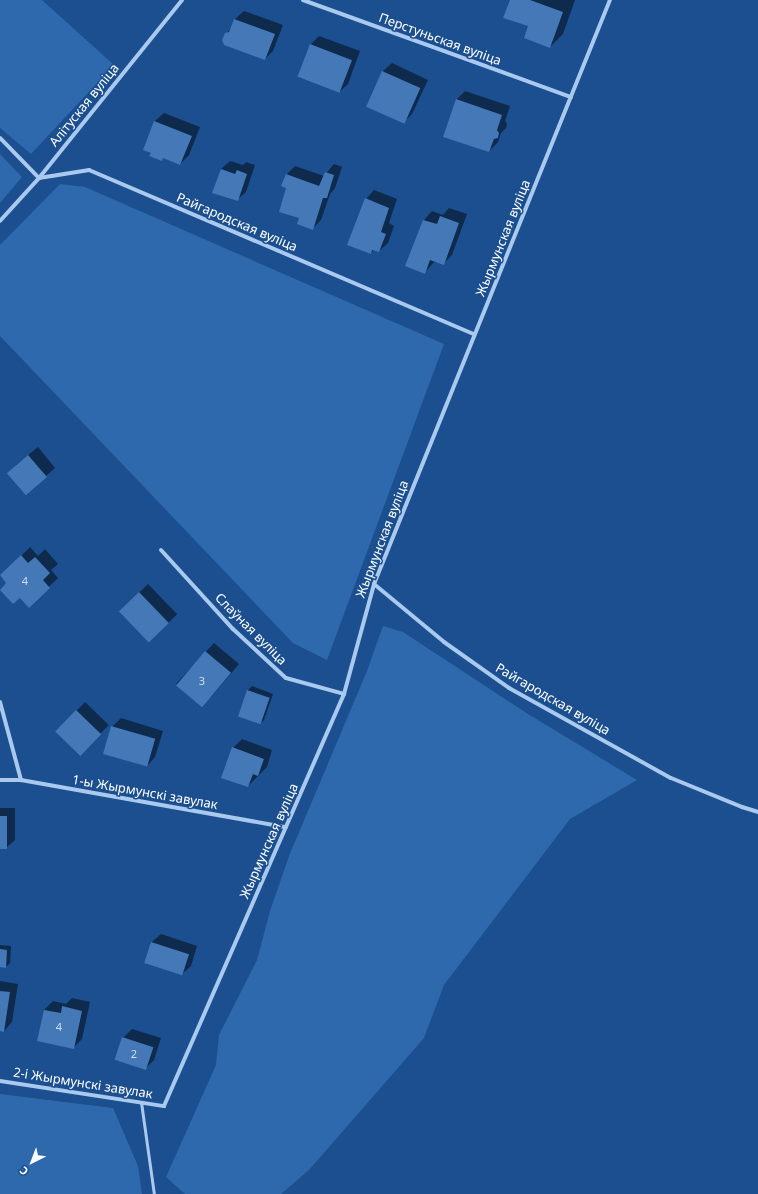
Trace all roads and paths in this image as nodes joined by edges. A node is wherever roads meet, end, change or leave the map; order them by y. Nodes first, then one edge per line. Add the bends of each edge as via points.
1 (182, 0) edge
2 (303, 0) edge
3 (610, 0) edge
4 (571, 97) junction
5 (0, 138) edge
6 (39, 178) junction
7 (0, 221) edge
8 (474, 334) junction
9 (161, 550) dead end
10 (374, 584) junction
11 (344, 694) junction
12 (0, 702) edge
13 (0, 780) edge
14 (21, 780) junction
15 (758, 812) edge
16 (286, 827) junction
17 (0, 1081) edge
18 (141, 1102) junction
19 (164, 1106) joint
20 (154, 1194) edge

1 - 6 street, Алітуская вуліца
2 - 4 street, Перстуньская вуліца
3 - 4 street, Жырмунская вуліца
4 - 8 street, Жырмунская вуліца
5 - 6 street
6 - 7 street, Алітуская вуліца
6 - 8 street, Райгародская вуліца via 89,170
8 - 10 street, Жырмунская вуліца
9 - 11 street, Слаўная вуліца via 233,629 286,678
10 - 11 street, Жырмунская вуліца
10 - 15 street, Райгародская вуліца via 444,642 508,688 671,778
11 - 16 street, Жырмунская вуліца
12 - 14 street
13 - 14 street, 1-ы Жырмунскі завулак
14 - 16 street, 1-ы Жырмунскі завулак
16 - 19 street, Жырмунская вуліца
17 - 18 street, 2-і Жырмунскі завулак
18 - 19 street, 2-і Жырмунскі завулак
18 - 20 lane

